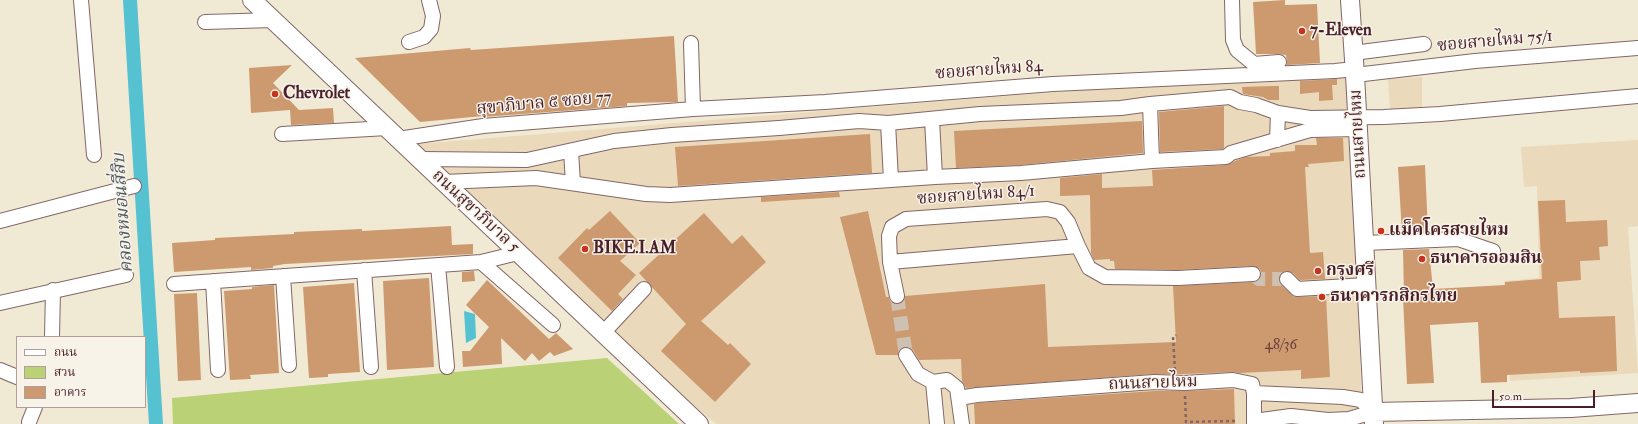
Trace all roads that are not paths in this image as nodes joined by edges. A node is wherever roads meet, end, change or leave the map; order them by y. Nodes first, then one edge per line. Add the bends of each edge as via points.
1 (81, 0) edge
2 (252, 0) edge
3 (429, 0) edge
4 (1232, 0) edge
5 (1350, 0) edge
6 (274, 20) junction
7 (205, 22) dead end
8 (409, 42) dead end
9 (691, 43) dead end
10 (1424, 44) dead end
11 (1638, 48) edge
12 (1279, 62) dead end
13 (1354, 65) junction
14 (1638, 96) edge
15 (1150, 104) junction
16 (693, 109) junction
17 (1278, 112) junction
18 (932, 119) junction
19 (888, 123) junction
20 (1358, 123) junction
21 (282, 134) dead end
22 (393, 134) junction
23 (1277, 140) junction
24 (571, 151) junction
25 (94, 155) dead end
26 (420, 159) junction
27 (1152, 162) junction
28 (935, 177) junction
29 (891, 180) junction
30 (444, 182) junction
31 (573, 184) junction
32 (134, 186) dead end
33 (0, 221) edge
34 (1365, 243) junction
35 (1078, 246) junction
36 (1493, 251) dead end
37 (518, 253) junction
38 (481, 262) junction
39 (890, 262) junction
40 (438, 265) junction
41 (364, 270) junction
42 (1253, 274) tunnel mouth
43 (126, 275) dead end
44 (283, 276) junction
45 (1287, 279) tunnel mouth
46 (213, 281) junction
47 (174, 284) dead end
48 (1367, 285) junction
49 (644, 289) dead end
50 (53, 290) junction
51 (897, 296) tunnel mouth
52 (0, 303) edge
53 (554, 325) dead end
54 (603, 333) junction
55 (55, 336) edge
56 (906, 355) tunnel mouth
57 (289, 365) dead end
58 (447, 366) dead end
59 (371, 367) dead end
60 (0, 370) edge
61 (218, 370) dead end
62 (16, 377) edge
63 (933, 382) junction
64 (1254, 393) junction
65 (959, 398) junction
66 (1638, 403) edge
67 (35, 408) edge
68 (1374, 418) edge
69 (29, 422) dead end
70 (1254, 422) edge
71 (1349, 422) edge
72 (699, 424) edge
73 (936, 424) edge
74 (962, 424) edge

1 - 25 street
2 - 6 main road, ถนนสุขาภิบาล 5
3 - 8 street via 433,16 431,29 424,37
4 - 12 street via 1233,40 1237,50 1254,64
5 - 13 main road, ถนนสายไหม
6 - 7 street
6 - 22 main road, ถนนสุขาภิบาล 5
9 - 16 street
10 - 13 street
11 - 13 street, ซอยสายไหม 75/1 via 1475,61
13 - 16 street, ซอยสายไหม 84 via 1335,71 1053,84
13 - 20 main road, ถนนสายไหม
14 - 20 street
15 - 17 street via 1230,97
15 - 18 street
15 - 27 street
16 - 22 street, สุขาภิบาล ๕ ซอย 77
17 - 20 street
17 - 23 street
18 - 19 street
18 - 28 street
19 - 24 street via 859,121 672,135 614,141
19 - 29 street
20 - 23 street via 1310,130
20 - 34 main road, ถนนสายไหม
21 - 22 street, สุขาภิบาล ๕ ซอย 77
22 - 26 main road, ถนนสุขาภิบาล 5
23 - 27 street via 1231,153 1226,157
24 - 26 street via 527,160
24 - 31 street
26 - 30 main road, ถนนสุขาภิบาล 5
27 - 28 street
28 - 29 street
29 - 31 street via 670,195
30 - 31 street via 536,178
30 - 37 main road, ถนนสุขาภิบาล 5
32 - 33 street
34 - 36 street via 1458,239
34 - 48 main road, ถนนสายไหม
35 - 39 street
35 - 39 street, ซอยสายไหม 84/1 via 1068,222 1060,212 1047,209 906,219 892,227 889,236
35 - 42 street, ซอยสายไหม 84/1 via 1089,268 1105,277 1178,278
37 - 38 street
37 - 54 main road, ถนนสุขาภิบาล 5
38 - 40 street
38 - 53 street
39 - 51 street, ซอยสายไหม 84/1
40 - 41 street
40 - 58 street
41 - 44 street
41 - 59 street
43 - 50 street
44 - 46 street
44 - 57 street
45 - 48 street via 1297,289
46 - 47 street
46 - 61 street
48 - 68 main road, ถนนสายไหม
49 - 54 street
50 - 52 street
50 - 55 street
54 - 72 main road, ถนนสุขาภิบาล 5
56 - 63 street via 918,374
60 - 62 street
63 - 65 street via 947,380 957,388
63 - 73 street
64 - 65 street, ถนนสายไหม via 1252,384 1234,380 1180,386 1154,382
64 - 68 street via 1361,400
64 - 70 street
65 - 74 street
66 - 68 main road
67 - 69 street
68 - 71 street
70 - 71 street via 1291,416

